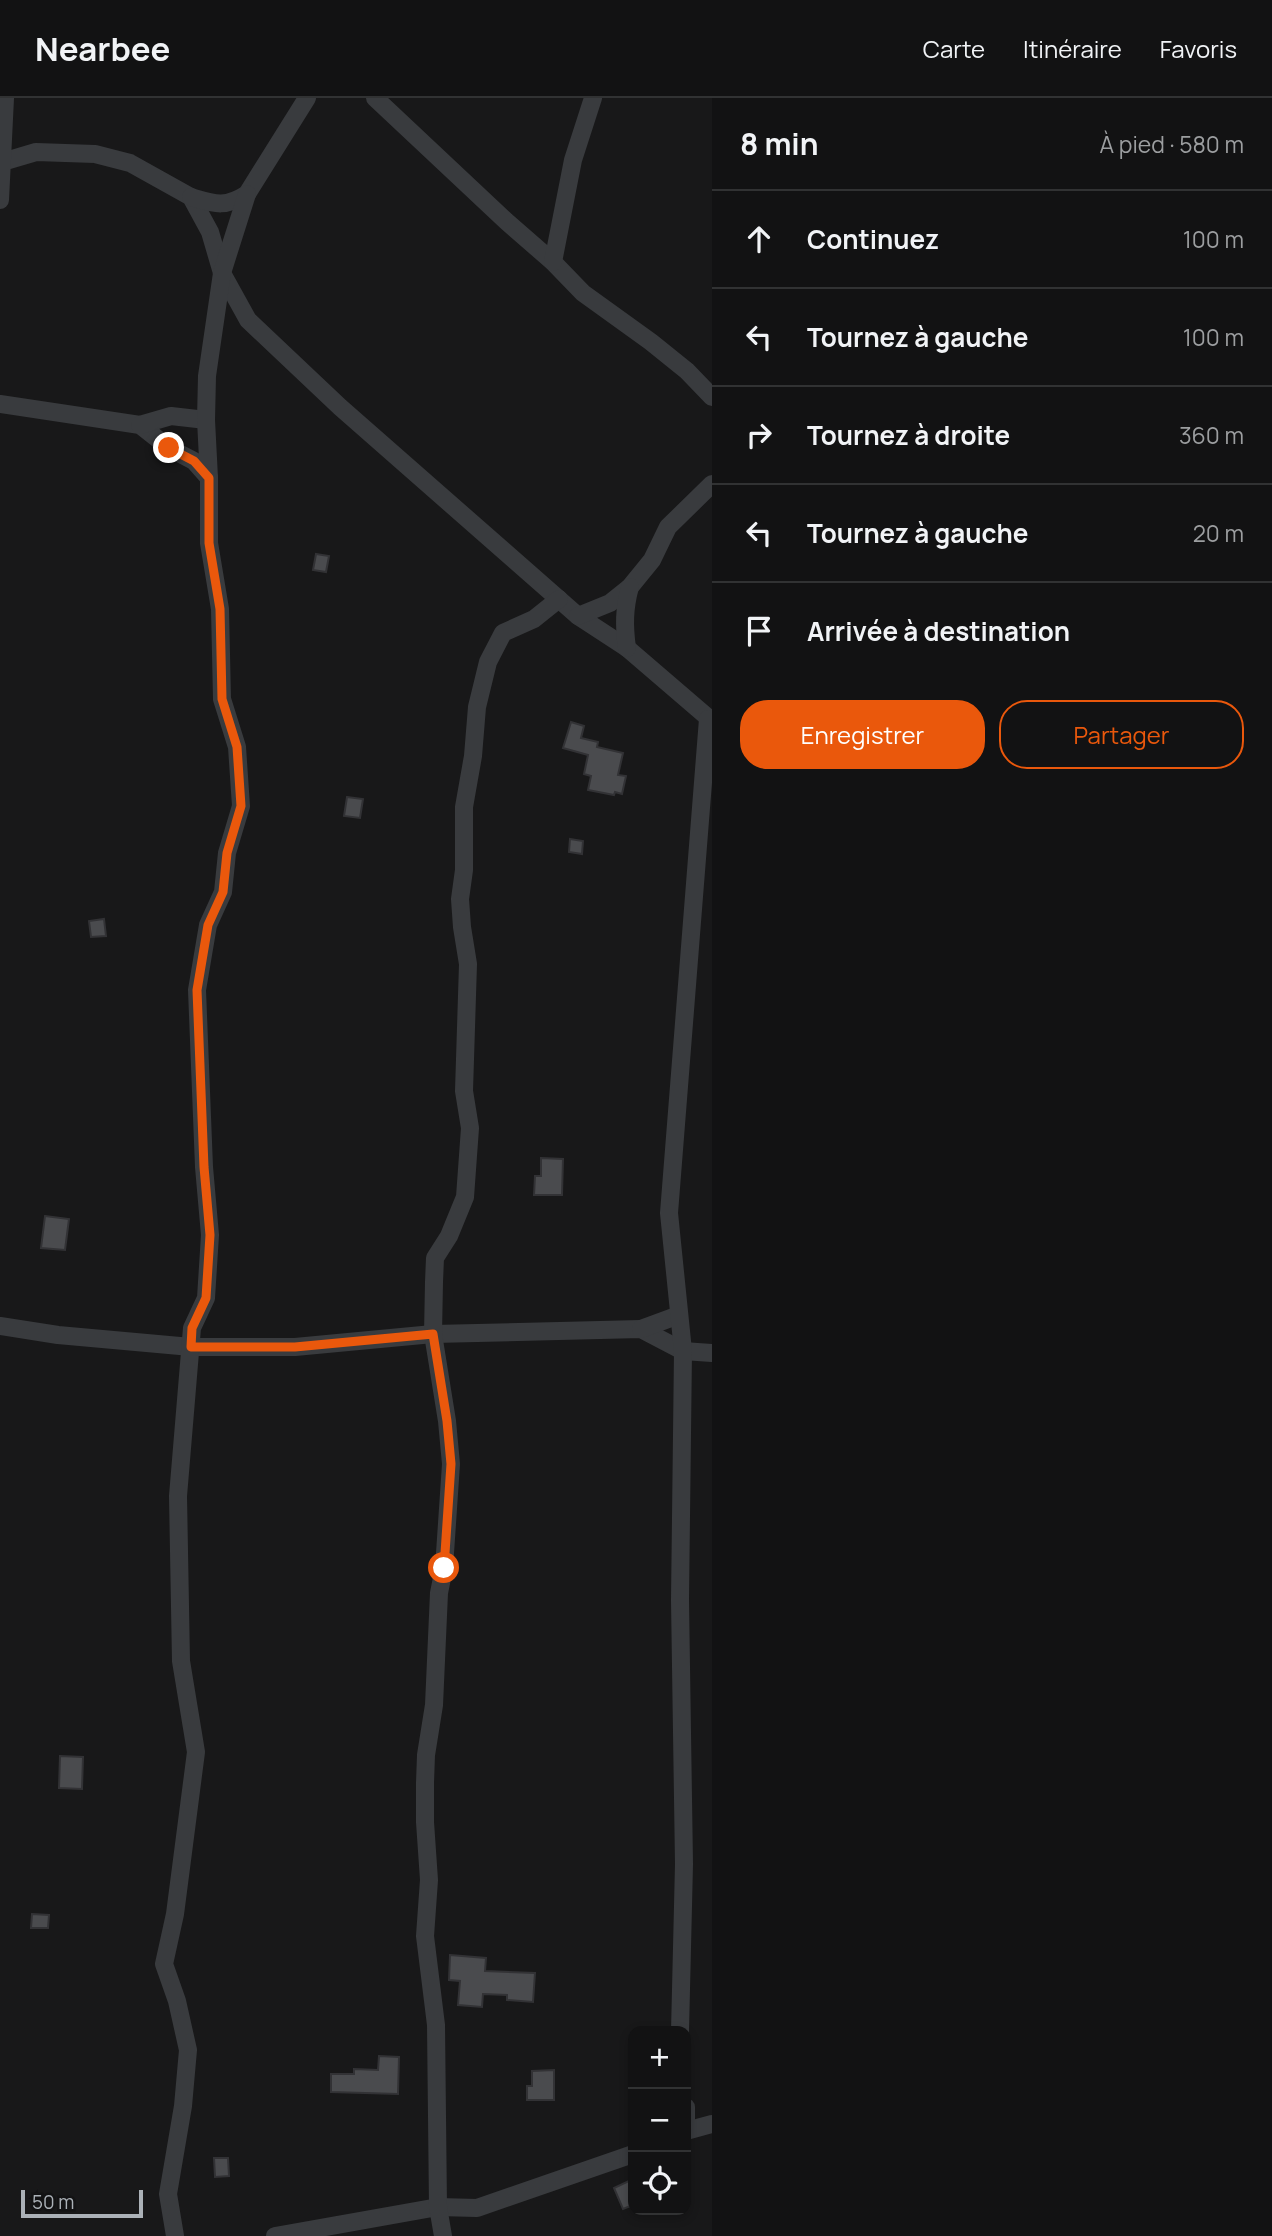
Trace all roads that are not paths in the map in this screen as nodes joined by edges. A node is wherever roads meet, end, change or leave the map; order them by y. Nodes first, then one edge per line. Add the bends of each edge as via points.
1 (5, 98) edge
2 (307, 98) edge
3 (375, 98) edge
4 (593, 98) edge
5 (2, 162) junction
6 (247, 194) junction
7 (191, 197) junction
8 (0, 200) edge
9 (553, 262) junction
10 (222, 273) junction
11 (712, 397) edge
12 (0, 404) edge
13 (206, 420) junction
14 (140, 425) junction
15 (209, 478) junction
16 (712, 484) edge
17 (629, 587) junction
18 (559, 599) junction
19 (578, 616) junction
20 (627, 648) junction
21 (710, 720) edge
22 (679, 1315) junction
23 (0, 1326) edge
24 (641, 1329) junction
25 (433, 1334) junction
26 (191, 1347) junction
27 (683, 1351) junction
28 (712, 1353) edge
29 (680, 2026) edge
30 (712, 2124) edge
31 (691, 2128) edge
32 (628, 2156) edge
33 (438, 2207) junction
34 (175, 2236) edge
35 (275, 2236) edge
36 (443, 2236) edge

1 - 5 street
2 - 6 street
3 - 9 street
4 - 9 street via 573,160
5 - 7 street via 36,152 95,154 130,163
5 - 8 street
6 - 7 street via 218,205
6 - 10 street
7 - 10 street via 210,232
9 - 11 street via 583,293 687,371
10 - 13 street via 207,376
10 - 18 street via 248,320
12 - 14 street
13 - 14 street via 171,416
13 - 15 street
14 - 15 street via 194,461
15 - 26 street via 209,543 220,609 222,699 237,747 241,806 227,853 223,892 208,925 197,990 210,1235 206,1298 192,1328
16 - 17 street via 668,527 652,560
17 - 19 street via 610,603
17 - 20 street via 623,621
18 - 19 street
18 - 25 street via 534,619 503,633 488,663 477,707 464,807 460,899 468,964 464,1091 470,1128 465,1197 435,1258
19 - 20 street
20 - 21 street
21 - 22 street via 670,1213
22 - 24 street
22 - 27 street
23 - 26 street
24 - 25 street
24 - 27 street
25 - 26 street via 295,1347
25 - 33 street via 451,1464 425,1783 429,1880 425,1936 436,2025
26 - 34 street via 178,1524 181,1661 196,1752 164,1964 188,2050 168,2194
27 - 28 street
27 - 29 street
30 - 31 street
32 - 33 street via 477,2208
33 - 35 street
33 - 36 street

